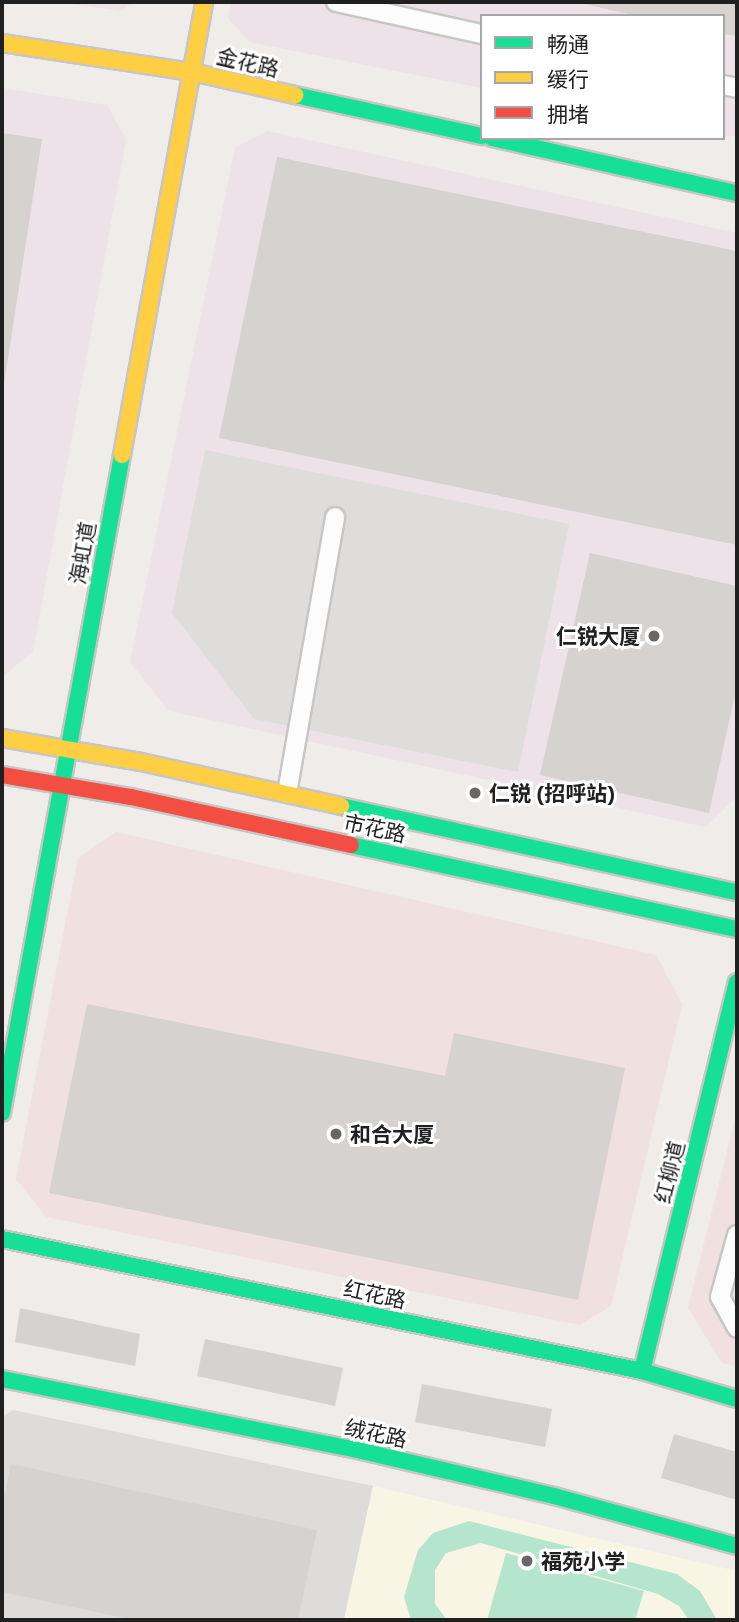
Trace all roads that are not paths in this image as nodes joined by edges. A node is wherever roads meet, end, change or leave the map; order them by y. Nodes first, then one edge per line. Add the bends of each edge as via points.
1 (204, 2) edge
2 (336, 2) edge
3 (480, 34) edge
4 (2, 43) edge
5 (192, 72) junction
6 (480, 136) edge
7 (501, 140) edge
8 (737, 193) edge
9 (335, 517) dead end
10 (2, 738) edge
11 (68, 750) junction
12 (2, 775) edge
13 (61, 785) junction
14 (287, 793) junction
15 (737, 892) edge
16 (737, 929) edge
17 (737, 982) edge
18 (2, 1112) edge
19 (737, 1235) edge
20 (2, 1239) edge
21 (737, 1328) edge
22 (642, 1371) junction
23 (2, 1379) edge
24 (737, 1399) edge
25 (737, 1546) edge

1 - 5 street, 海虹道
2 - 3 lane
4 - 5 street, 金花路
5 - 6 street, 金花路
5 - 11 street, 海虹道
7 - 8 street
9 - 14 lane
10 - 11 street, 市花路
11 - 13 street, 海虹道
11 - 14 street, 市花路
12 - 13 street, 市花路
13 - 16 street, 市花路
13 - 18 street, 海虹道
14 - 15 street, 市花路
17 - 22 street, 红柳道
19 - 21 lane via 720,1297
20 - 22 street, 红花路
22 - 24 street, 红花路
23 - 25 street, 绒花路 via 362,1451 554,1496

